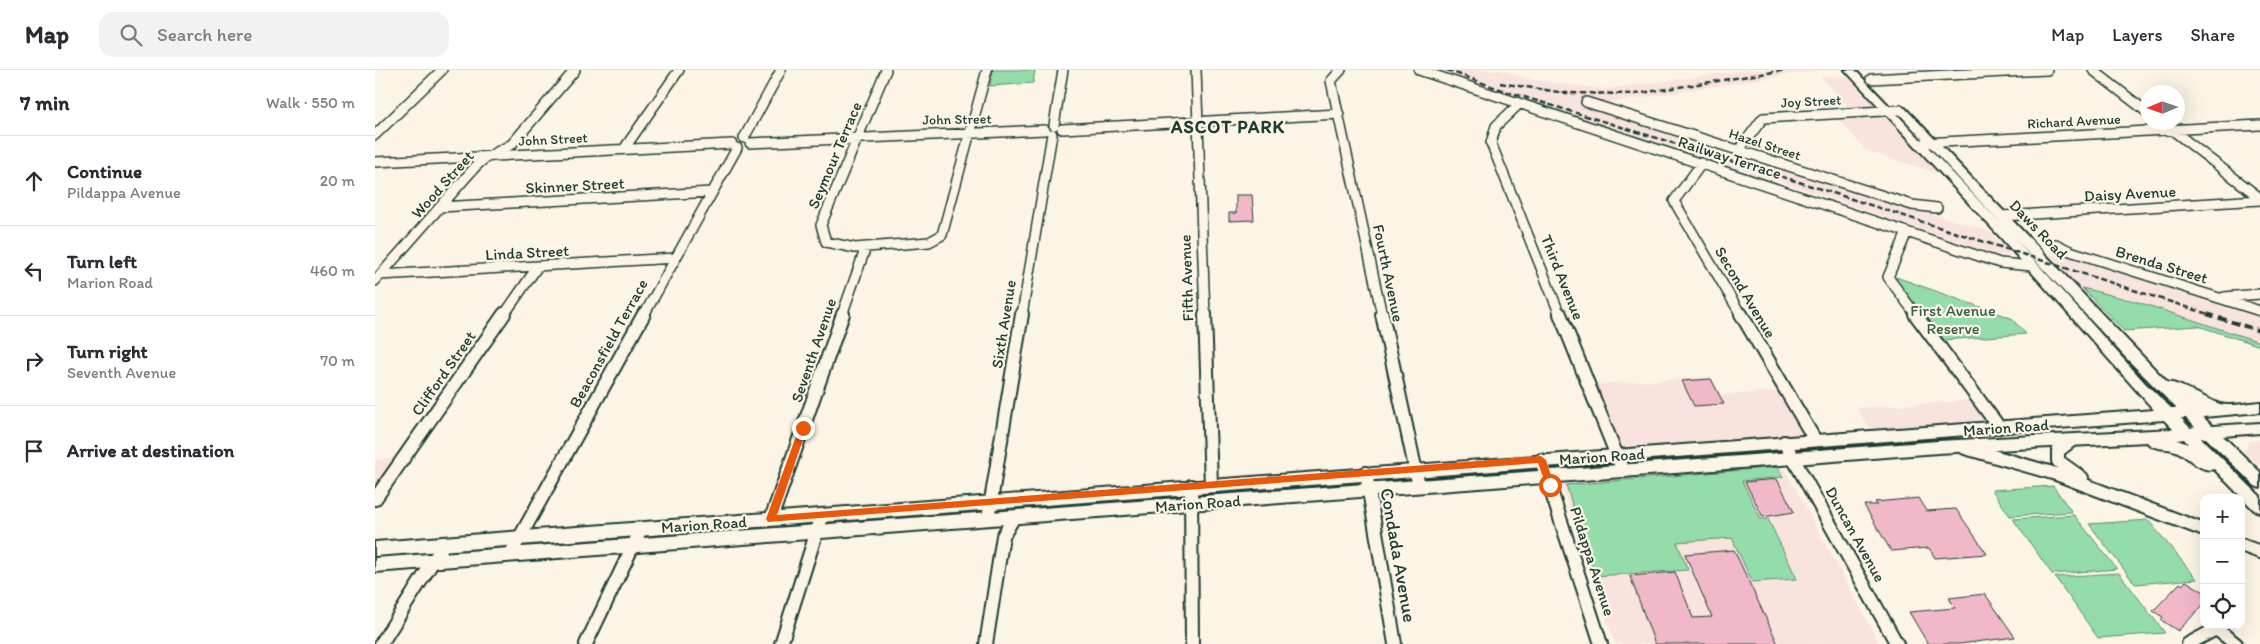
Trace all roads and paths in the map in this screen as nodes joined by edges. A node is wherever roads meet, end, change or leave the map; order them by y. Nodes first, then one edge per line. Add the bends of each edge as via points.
1 (442, 70) edge
2 (575, 70) edge
3 (679, 70) edge
4 (781, 70) edge
5 (886, 70) edge
6 (987, 70) edge
7 (1063, 70) edge
8 (1196, 70) edge
9 (1341, 70) edge
10 (1419, 70) edge
11 (1850, 70) edge
12 (1862, 70) edge
13 (2047, 70) edge
14 (2093, 70) edge
15 (1871, 79) junction
16 (1586, 102) dead end
17 (1519, 104) junction
18 (2140, 107) edge
19 (1901, 110) junction
20 (1888, 111) junction
21 (1339, 114) junction
22 (1197, 121) junction
23 (2260, 125) edge
24 (1053, 129) junction
25 (2185, 129) edge
26 (2171, 130) joint
27 (970, 132) junction
28 (375, 135) edge
29 (858, 137) junction
30 (741, 143) junction
31 (1933, 143) junction
32 (1920, 144) junction
33 (624, 149) junction
34 (1739, 150) junction
35 (489, 156) junction
36 (375, 162) edge
37 (1702, 163) junction
38 (712, 192) junction
39 (2260, 199) edge
40 (440, 207) junction
41 (1937, 208) dead end
42 (2002, 216) junction
43 (1907, 232) junction
44 (2056, 244) dead end
45 (866, 248) junction
46 (676, 258) junction
47 (538, 266) junction
48 (2032, 266) junction
49 (378, 278) edge
50 (2260, 294) edge
51 (2217, 297) junction
52 (2260, 311) edge
53 (2133, 356) junction
54 (2141, 388) junction
55 (2260, 407) edge
56 (2221, 410) junction
57 (2190, 412) junction
58 (2167, 414) junction
59 (2120, 418) junction
60 (1999, 427) junction
61 (2260, 428) edge
62 (2209, 432) junction
63 (2186, 433) junction
64 (2127, 438) junction
65 (1815, 440) junction
66 (2071, 441) junction
67 (1784, 442) junction
68 (1956, 446) junction
69 (1617, 455) junction
70 (1793, 458) junction
71 (1541, 460) junction
72 (1415, 470) junction
73 (2247, 470) junction
74 (1623, 471) junction
75 (1366, 473) junction
76 (1547, 477) junction
77 (2260, 482) edge
78 (1211, 485) junction
79 (1191, 486) junction
80 (1419, 486) junction
81 (1369, 490) junction
82 (2122, 497) junction
83 (375, 499) edge
84 (991, 502) junction
85 (2255, 502) edge
86 (1191, 504) junction
87 (821, 516) junction
88 (1014, 517) junction
89 (771, 519) junction
90 (988, 519) junction
91 (2200, 528) edge
92 (641, 529) junction
93 (816, 532) junction
94 (520, 538) junction
95 (444, 544) junction
96 (633, 546) junction
97 (2245, 546) edge
98 (375, 549) edge
99 (2260, 552) edge
100 (510, 555) junction
101 (433, 561) junction
102 (375, 565) edge
103 (2213, 629) edge
104 (2218, 629) edge
105 (381, 644) edge
106 (586, 644) edge
107 (781, 644) edge
108 (987, 644) edge
109 (1193, 644) edge
110 (1395, 644) edge
111 (1601, 644) edge
112 (1897, 644) edge
113 (2188, 644) edge
114 (2236, 644) edge

1 - 28 street
2 - 35 street, Wood Street via 512,144
3 - 33 street
4 - 30 street, Beaconsfield Terrace
5 - 29 street, Seymour Terrace
6 - 27 street
7 - 24 street, Sixth Avenue
8 - 22 street, Fifth Avenue
9 - 21 street, Fourth Avenue via 1331,81
10 - 17 street, Railway Terrace
11 - 20 main road, Daws Road
12 - 15 main road, Daws Road
13 - 15 street
14 - 18 street
15 - 19 main road, Daws Road
16 - 34 street, Hazel Street
17 - 37 street, Railway Terrace
17 - 69 street, Third Avenue via 1494,128 1490,135 1491,143
19 - 20 street, Joy Street
19 - 31 main road, Daws Road
20 - 32 main road, Daws Road
20 - 34 street, Joy Street via 1763,118
21 - 22 street, John Street
21 - 72 street, Fourth Avenue
22 - 24 street, John Street
22 - 78 street, Fifth Avenue
23 - 25 street, Richard Avenue
24 - 27 street, John Street
24 - 84 street, Sixth Avenue
26 - 31 street, Richard Avenue
26 - 39 street
27 - 29 street, John Street
27 - 45 street via 942,235 929,242
29 - 30 street, John Street
29 - 45 street, Seymour Terrace via 821,229 826,242
30 - 33 street, John Street
30 - 38 street, Beaconsfield Terrace
31 - 32 street, Richard Avenue
31 - 42 main road, Daws Road
32 - 48 main road, Daws Road
33 - 35 street, John Street
34 - 41 street, Hazel Street via 1912,205
35 - 36 street, John Street
35 - 40 street, Wood Street
37 - 43 street, Railway Terrace
37 - 65 street, Second Avenue via 1674,201
38 - 40 street, Skinner Street
38 - 46 street, Beaconsfield Terrace
39 - 42 street, Daisy Avenue
40 - 49 street, Wood Street
42 - 53 main road, Daws Road
43 - 48 street, Railway Terrace via 2001,264
43 - 60 street via 1888,278
44 - 51 street, Brenda Street
45 - 89 street, Seventh Avenue
46 - 47 street, Linda Street
46 - 94 street, Beaconsfield Terrace
47 - 49 street, Linda Street
47 - 83 street, Clifford Street
48 - 54 main road, Daws Road
50 - 51 street
51 - 52 street, Brenda Street
53 - 56 main road via 2190,398
53 - 57 main road, Daws Road
54 - 58 main road, Daws Road
54 - 59 main road via 2143,400 2135,410
55 - 56 main road, Marion Road
56 - 57 main road, Marion Road
57 - 58 main road, Marion Road
57 - 62 main road, Daws Road
58 - 59 main road, Marion Road
58 - 63 main road, Daws Road
59 - 60 main road, Marion Road
60 - 65 main road, Marion Road
61 - 62 main road, Marion Road
61 - 73 main road via 2244,434 2233,443 2234,451
62 - 63 main road, Marion Road
62 - 73 main road, Daws Road
63 - 64 main road, Marion Road
63 - 85 main road, Daws Road
64 - 66 main road, Marion Road
64 - 85 main road via 2180,446
65 - 67 main road, Marion Road
66 - 68 main road, Marion Road
66 - 82 street via 2058,451 2058,461 2071,473
67 - 69 main road, Marion Road
67 - 70 street, Duncan Avenue
68 - 70 main road, Marion Road
68 - 82 street via 2016,460
69 - 71 main road, Marion Road
69 - 74 street, Third Avenue
70 - 74 main road, Marion Road
70 - 112 street, Duncan Avenue
71 - 72 main road, Marion Road
71 - 76 street, Pildappa Avenue
72 - 75 main road, Marion Road
72 - 80 street, Fourth Avenue
73 - 77 main road
74 - 76 main road, Marion Road
75 - 78 main road, Marion Road
75 - 81 street, Condada Avenue
76 - 80 main road, Marion Road
76 - 111 street, Pildappa Avenue
78 - 79 main road, Marion Road
79 - 84 main road, Marion Road
79 - 86 street
80 - 81 main road, Marion Road
81 - 86 main road, Marion Road
81 - 110 street, Condada Avenue
82 - 91 street
84 - 87 main road, Marion Road
84 - 90 street, Sixth Avenue
86 - 88 main road, Marion Road
86 - 109 street
87 - 89 main road, Marion Road
87 - 93 street
88 - 90 main road, Marion Road
88 - 108 street via 1003,536
89 - 92 main road, Marion Road
90 - 93 main road, Marion Road
92 - 94 main road, Marion Road
92 - 96 street
93 - 96 main road, Marion Road
93 - 107 street
94 - 95 main road, Marion Road
94 - 100 street, Beaconsfield Terrace
95 - 98 main road, Marion Road
95 - 101 street
96 - 100 main road, Marion Road
96 - 106 street
97 - 99 street
100 - 101 main road, Marion Road
101 - 102 main road, Marion Road
101 - 105 street
103 - 113 street
104 - 114 street

